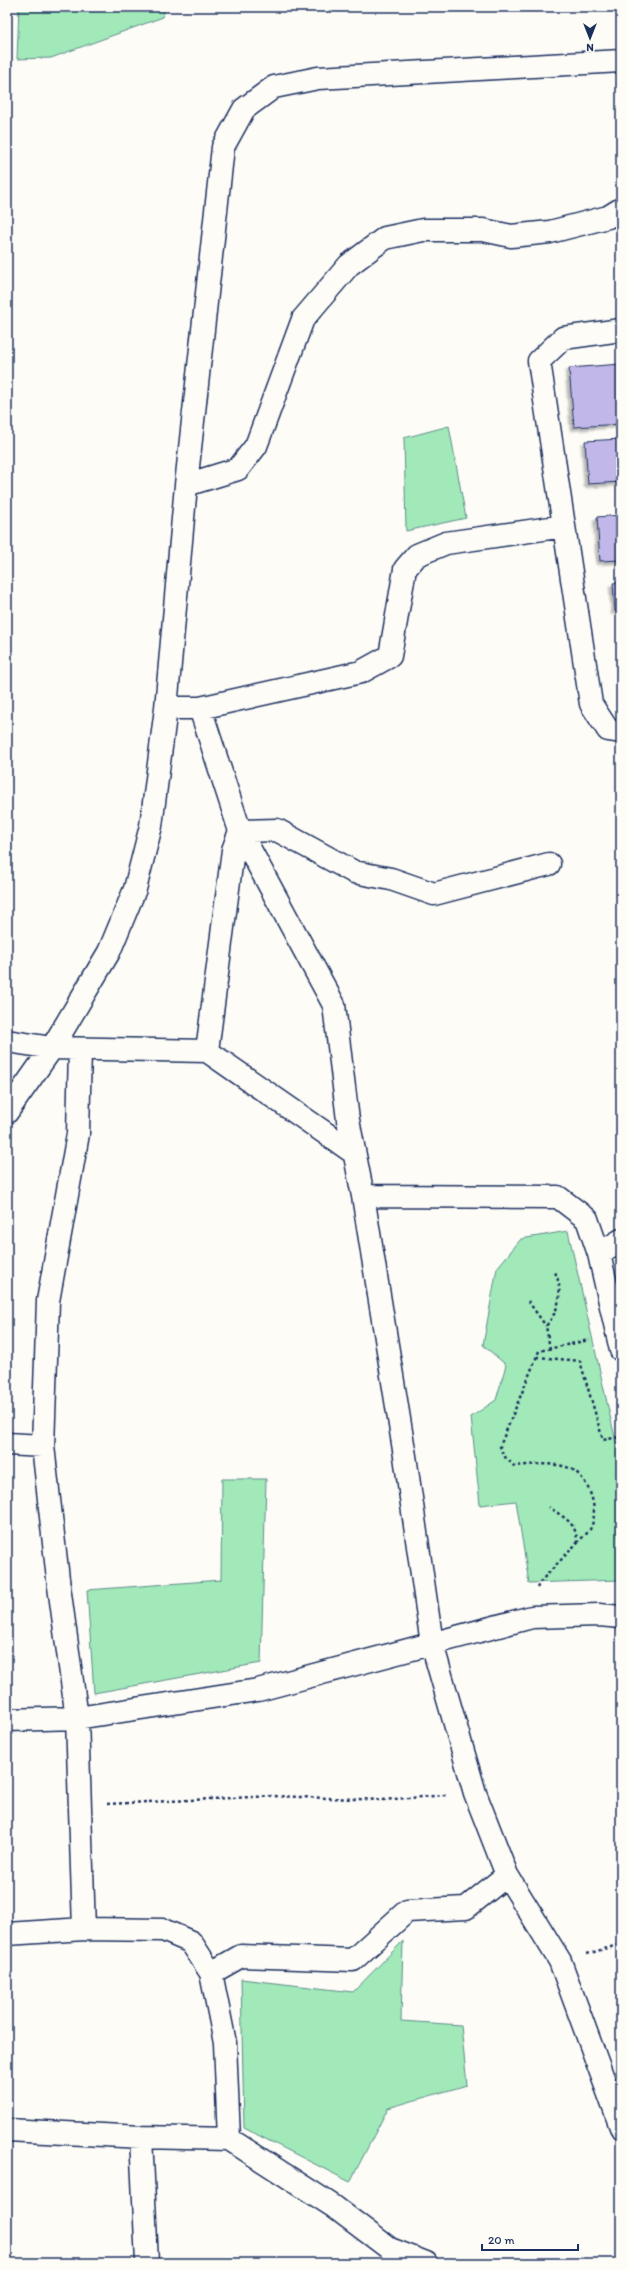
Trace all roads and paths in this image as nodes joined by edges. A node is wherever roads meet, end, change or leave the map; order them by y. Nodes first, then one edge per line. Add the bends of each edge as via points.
1 (621, 61) edge
2 (621, 209) edge
3 (621, 330) edge
4 (186, 485) junction
5 (564, 526) junction
6 (166, 708) junction
7 (200, 708) junction
8 (621, 732) edge
9 (240, 831) junction
10 (549, 864) dead end
11 (7, 1040) edge
12 (52, 1048) junction
13 (80, 1049) junction
14 (207, 1051) junction
15 (7, 1112) edge
16 (354, 1153) junction
17 (363, 1196) junction
18 (621, 1240) edge
19 (599, 1254) junction
20 (554, 1270) dead end
21 (528, 1300) dead end
22 (546, 1326) junction
23 (589, 1340) dead end
24 (550, 1348) junction
25 (621, 1350) edge
26 (537, 1356) junction
27 (619, 1436) dead end
28 (7, 1444) edge
29 (43, 1446) junction
30 (549, 1507) dead end
31 (577, 1543) junction
32 (540, 1582) dead end
33 (621, 1617) edge
34 (432, 1644) junction
35 (76, 1718) junction
36 (7, 1720) edge
37 (475, 1793) junction
38 (79, 1806) junction
39 (507, 1875) junction
40 (84, 1929) junction
41 (7, 1934) edge
42 (621, 1944) edge
43 (560, 1961) junction
44 (211, 1974) junction
45 (621, 2127) edge
46 (7, 2130) edge
47 (141, 2137) junction
48 (229, 2139) junction
49 (148, 2263) edge
50 (426, 2263) edge

1 - 4 street via 318,78 274,87 244,109 223,146
2 - 4 street via 608,218 550,232 511,236 483,230 423,230 385,238 349,265 303,319 256,446 238,469
3 - 5 street via 563,338 539,361
4 - 6 street
5 - 7 street via 446,543 417,555 405,569 390,656 361,672
5 - 8 street via 591,704 608,730
6 - 7 street
6 - 12 street via 152,826 135,889 108,952
7 - 9 street
9 - 10 street via 277,830 354,872 391,879 434,894
9 - 14 street via 234,850
9 - 16 street via 334,1005
11 - 12 street
12 - 13 street
12 - 15 street
13 - 14 street
13 - 29 street via 78,1134 48,1301
14 - 16 street
16 - 17 street
17 - 19 street via 558,1197 587,1220
17 - 34 street
18 - 19 street
19 - 25 street
20 - 22 path via 561,1292 554,1316
21 - 22 path
22 - 24 path
23 - 24 path
24 - 26 path via 539,1351
26 - 27 path via 580,1361 603,1440
26 - 31 path via 500,1446 503,1455 514,1466 568,1467 587,1483 594,1504 592,1527
28 - 29 street
29 - 35 street
30 - 31 path via 573,1524 577,1531
31 - 32 path
33 - 34 street via 532,1617
34 - 35 street via 258,1690
34 - 37 street
35 - 36 street
35 - 38 street
37 - 38 path via 383,1800 273,1796
37 - 39 street
38 - 40 street
39 - 43 street
39 - 44 street via 466,1908 407,1911 353,1960 241,1956
40 - 41 street
40 - 44 street via 163,1930 191,1942
42 - 43 path
43 - 45 street
44 - 48 street via 225,2043
46 - 47 street
47 - 48 street
47 - 49 street
48 - 50 street via 333,2206 390,2249

